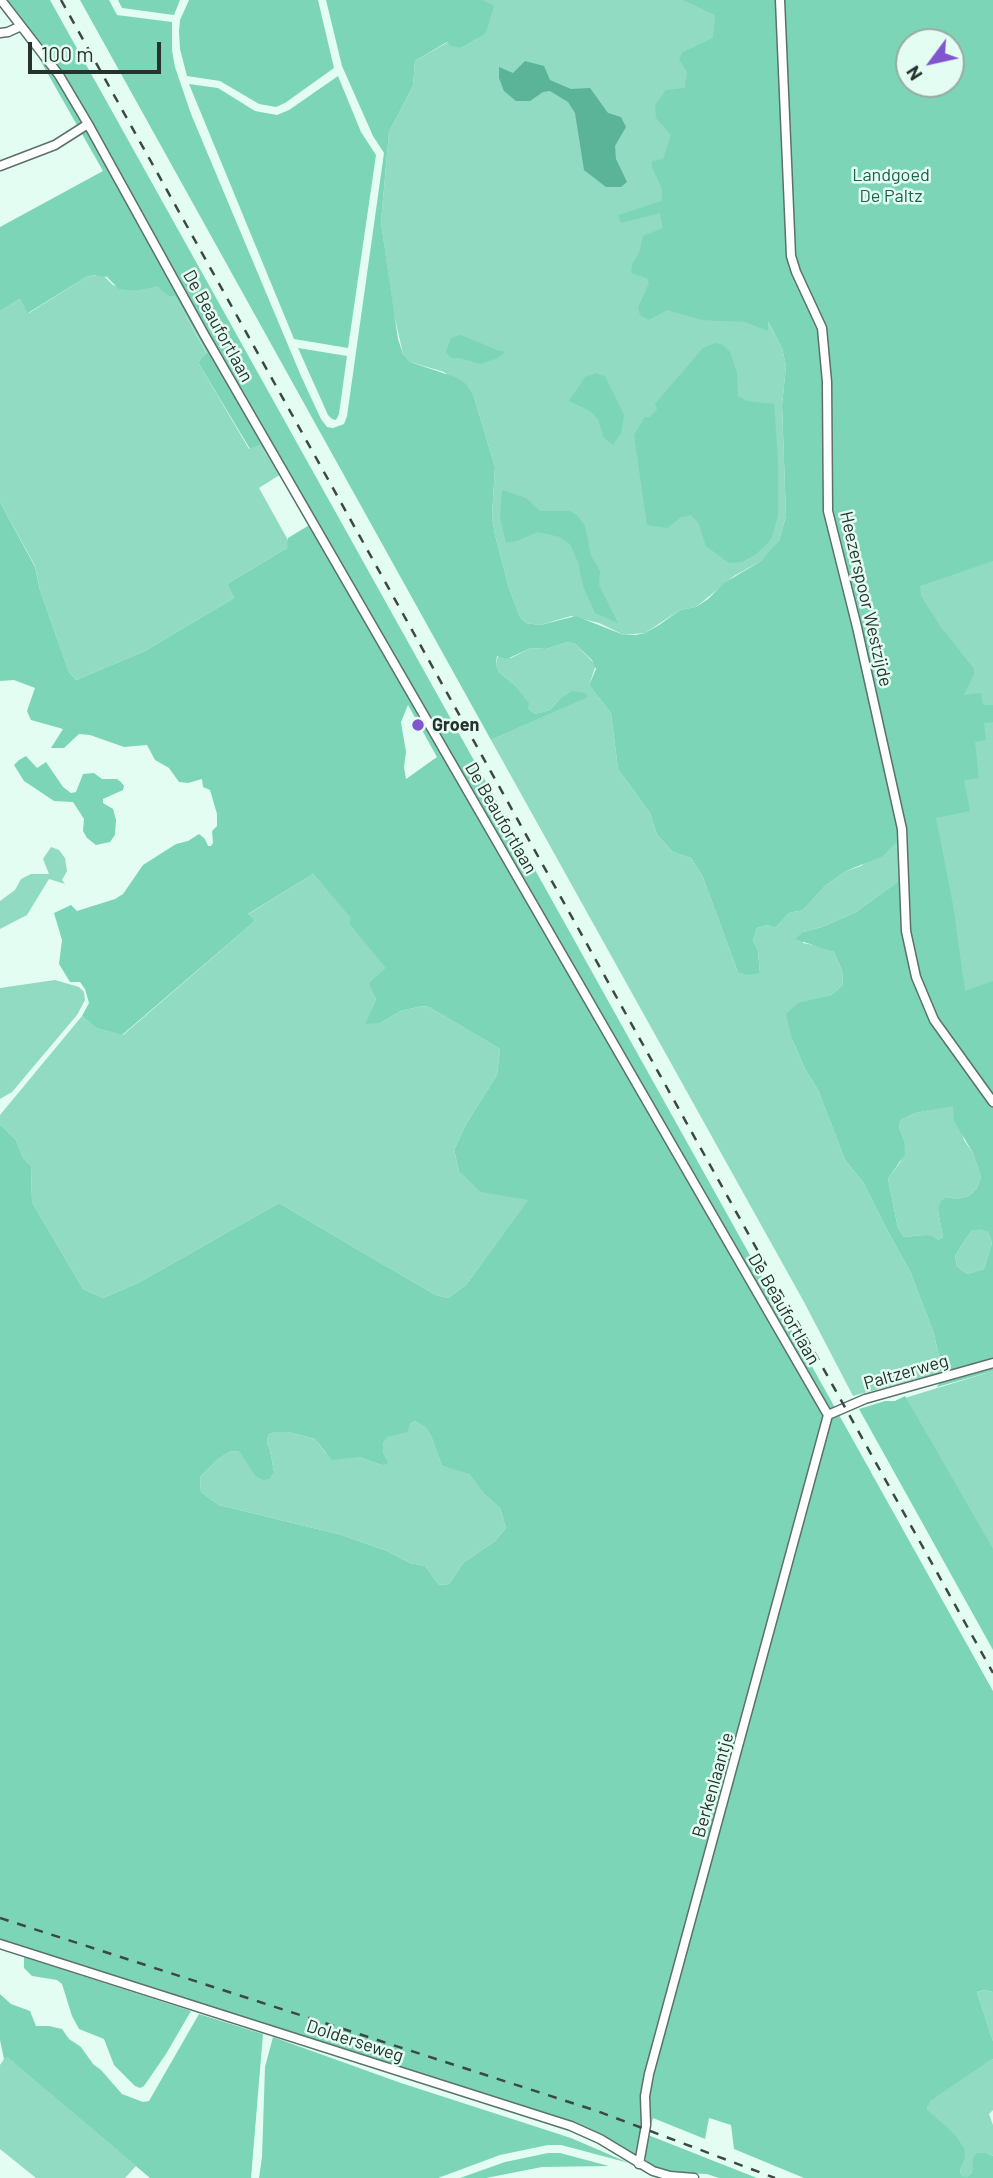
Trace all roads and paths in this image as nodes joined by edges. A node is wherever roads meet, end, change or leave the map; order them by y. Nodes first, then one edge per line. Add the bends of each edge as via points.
1 (1, 0) edge
2 (780, 0) edge
3 (21, 26) junction
4 (0, 33) edge
5 (88, 124) junction
6 (0, 166) edge
7 (993, 1102) edge
8 (993, 1363) edge
9 (828, 1415) junction
10 (0, 1944) edge
11 (639, 2164) junction
12 (694, 2178) edge

1 - 3 street, De Beaufortlaan
2 - 7 street, Heezerspoor Westzijde via 791,256 822,328 828,510 902,829 906,931 916,977 934,1020
3 - 4 street
3 - 5 street, De Beaufortlaan via 59,75
5 - 6 street via 55,145
5 - 9 street, De Beaufortlaan via 205,336
8 - 9 street, Paltzerweg via 865,1399
9 - 11 street, Berkenlaantje via 649,2074
10 - 11 street, Dolderseweg via 571,2126
11 - 12 street, Dolderseweg via 670,2176

